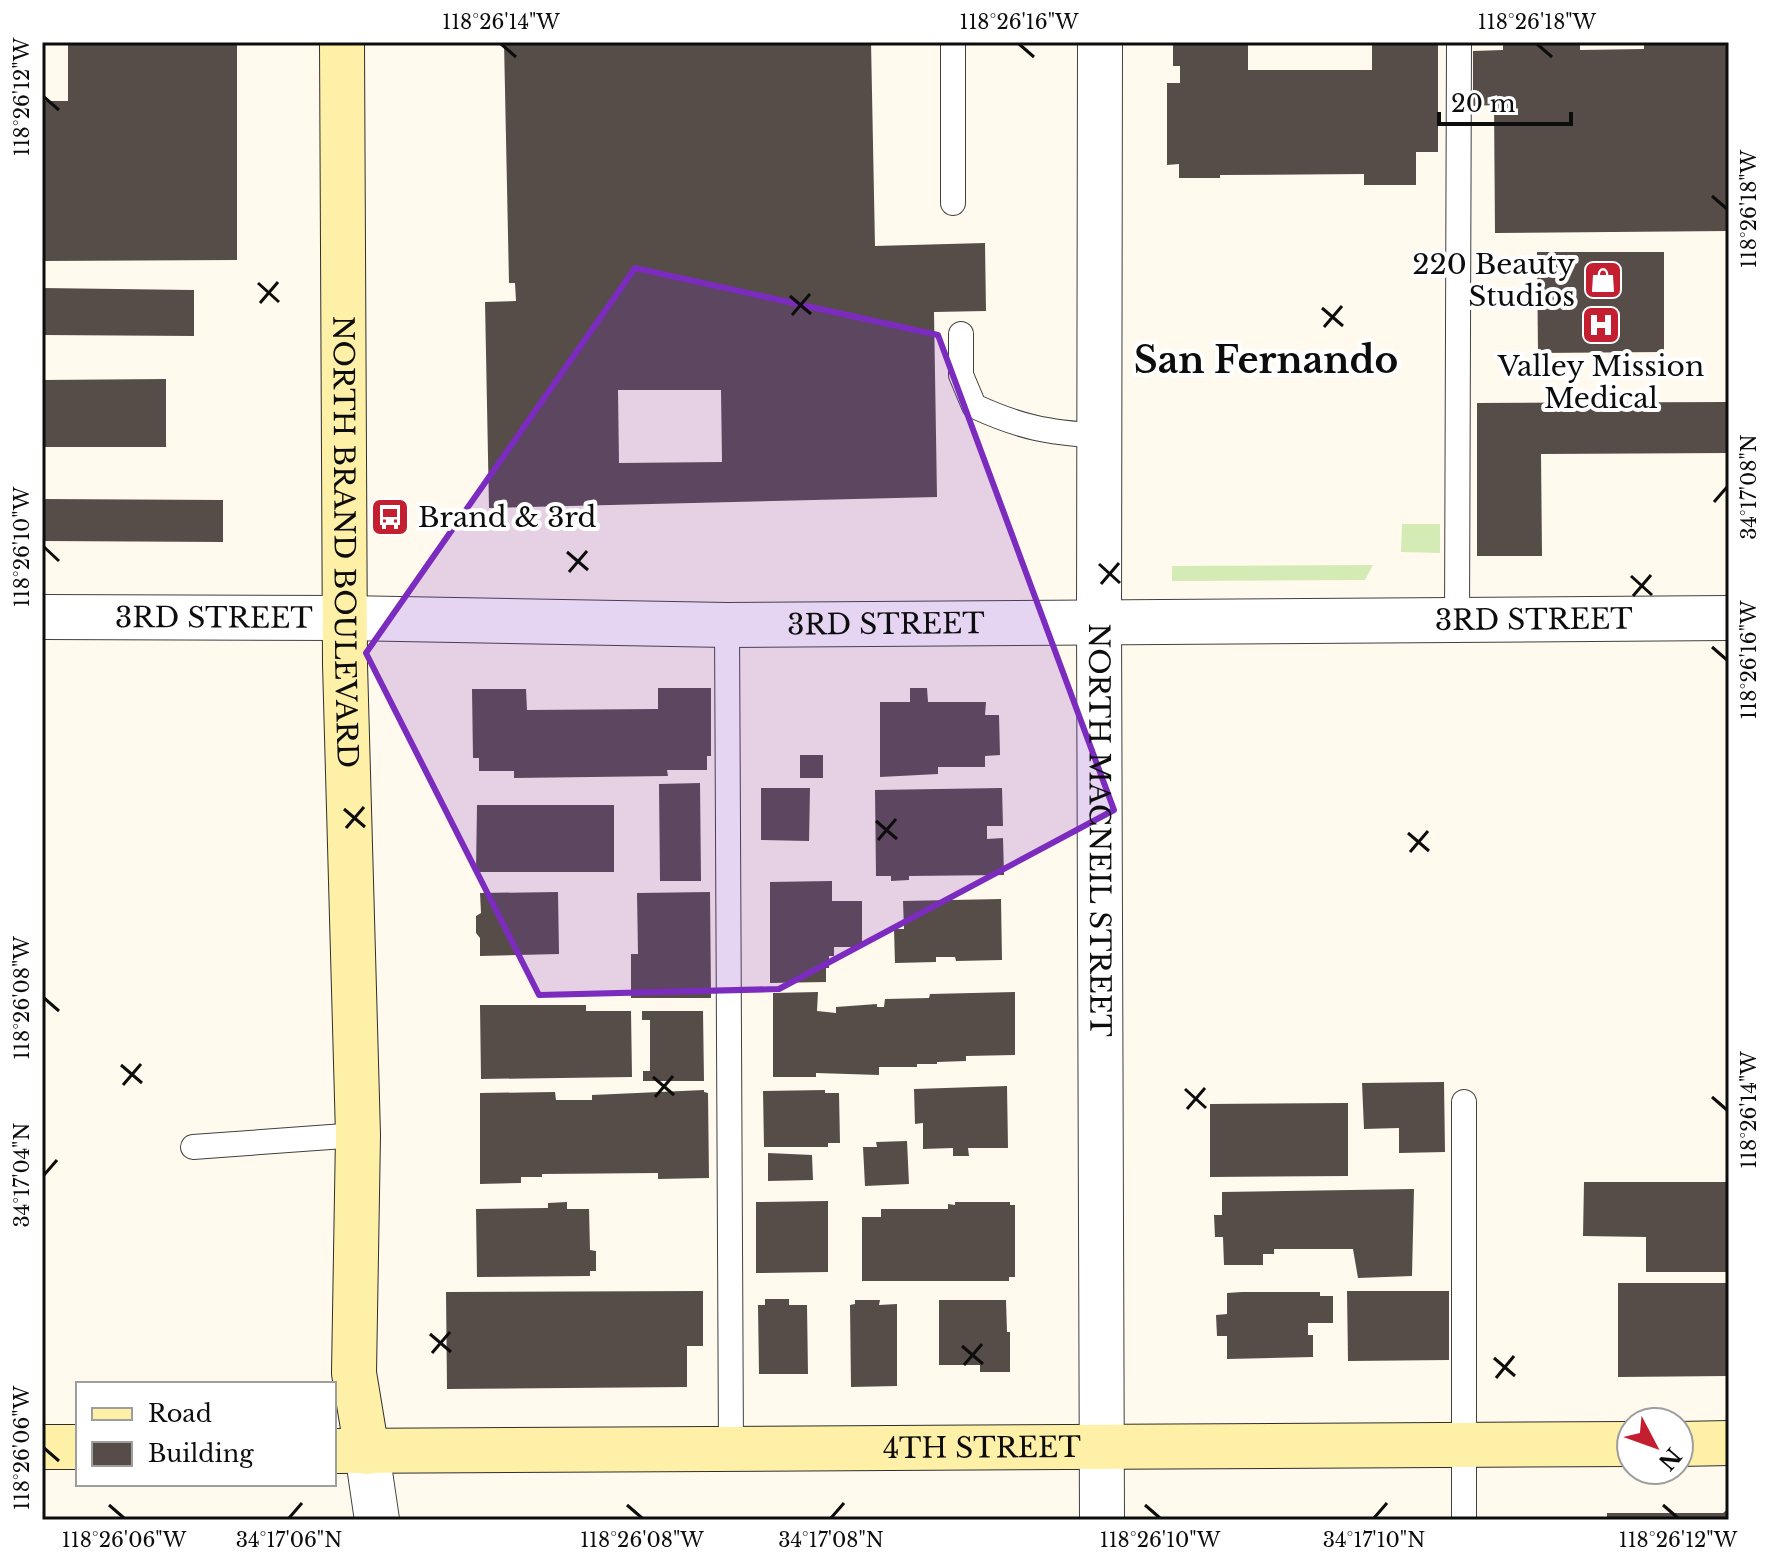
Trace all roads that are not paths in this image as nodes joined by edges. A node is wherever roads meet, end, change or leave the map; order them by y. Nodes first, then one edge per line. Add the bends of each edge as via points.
1 (342, 42) edge
2 (953, 42) edge
3 (1100, 42) edge
4 (1459, 42) edge
5 (953, 203) dead end
6 (961, 334) dead end
7 (1099, 436) junction
8 (42, 617) edge
9 (345, 618) junction
10 (1729, 618) edge
11 (1457, 620) junction
12 (1099, 622) junction
13 (727, 625) junction
14 (1464, 1102) dead end
15 (358, 1135) junction
16 (193, 1147) dead end
17 (1729, 1443) edge
18 (1615, 1444) edge
19 (1695, 1444) edge
20 (1464, 1445) junction
21 (42, 1447) edge
22 (76, 1447) edge
23 (1102, 1448) junction
24 (731, 1449) junction
25 (350, 1451) edge
26 (377, 1520) edge
27 (1102, 1520) edge
28 (1464, 1520) edge

1 - 9 street, NORTH BRAND BOULEVARD
2 - 5 lane
3 - 7 street, NORTH MACNEIL STREET
4 - 11 lane
6 - 7 lane via 961,375 974,406 1046,432
7 - 12 street, NORTH MACNEIL STREET
8 - 9 street, 3RD STREET
9 - 13 street, 3RD STREET
9 - 15 street, NORTH BRAND BOULEVARD
10 - 11 street, 3RD STREET
11 - 12 street, 3RD STREET
12 - 13 street, 3RD STREET
12 - 23 street, NORTH MACNEIL STREET
13 - 24 lane
14 - 20 lane
15 - 16 lane
15 - 25 street, NORTH BRAND BOULEVARD
17 - 19 street
18 - 20 street, 4TH STREET
20 - 23 street, 4TH STREET
20 - 28 lane
21 - 22 street
23 - 24 street, 4TH STREET
23 - 27 street, NORTH MACNEIL STREET
24 - 25 street, 4TH STREET
25 - 26 street, NORTH BRAND BOULEVARD

